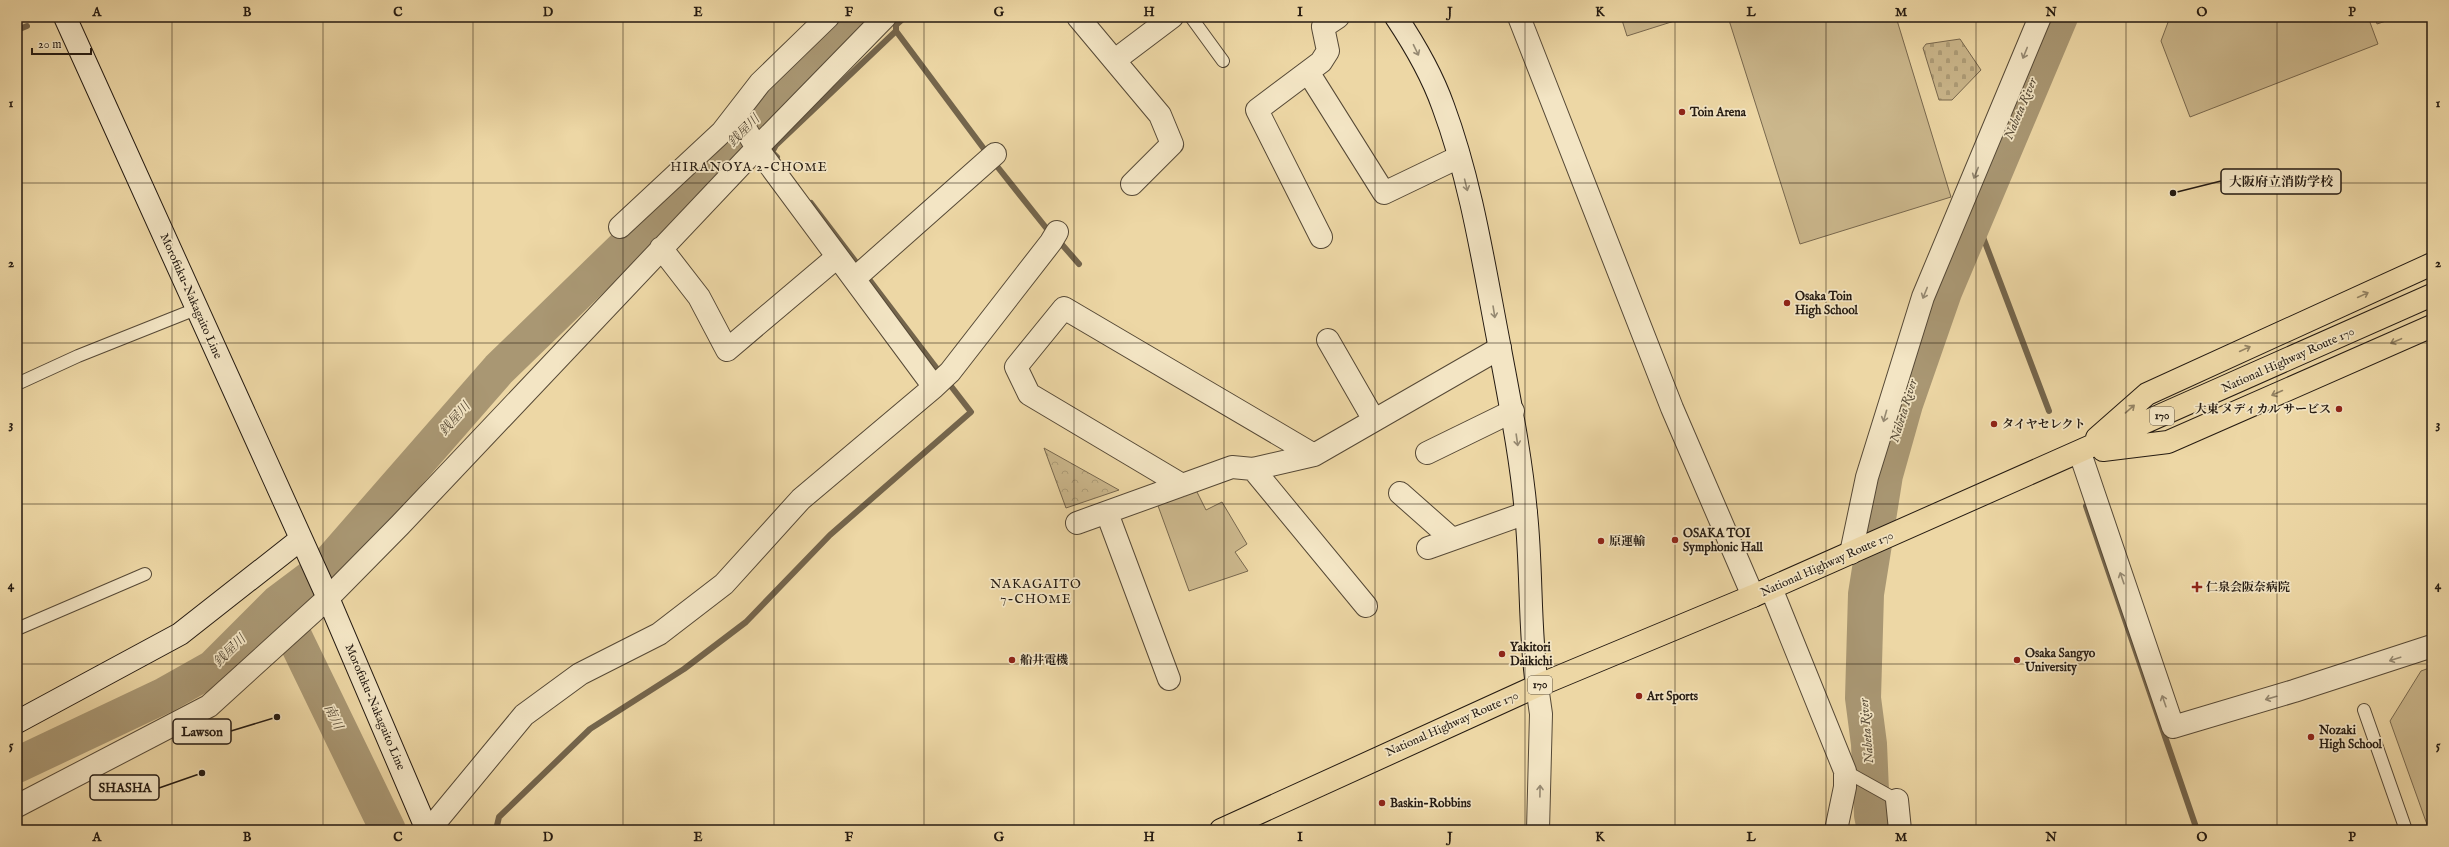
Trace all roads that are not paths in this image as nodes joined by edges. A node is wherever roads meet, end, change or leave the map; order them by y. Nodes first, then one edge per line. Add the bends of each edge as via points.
1 (828, 17) edge
2 (885, 17) edge
3 (1078, 17) edge
4 (1172, 17) edge
5 (1191, 17) edge
6 (1338, 17) edge
7 (1396, 17) edge
8 (1519, 17) edge
9 (2040, 17) edge
10 (67, 21) edge
11 (1115, 60) junction
12 (1223, 61) dead end
13 (1308, 72) junction
14 (736, 115) junction
15 (756, 148) junction
16 (1459, 157) junction
17 (991, 158) dead end
18 (1132, 184) dead end
19 (620, 227) dead end
20 (1054, 237) dead end
21 (1321, 237) dead end
22 (661, 248) junction
23 (838, 257) junction
24 (2432, 264) edge
25 (860, 274) junction
26 (2432, 295) edge
27 (196, 309) junction
28 (2432, 326) edge
29 (1328, 340) dead end
30 (1500, 348) junction
31 (942, 380) junction
32 (17, 384) edge
33 (1513, 411) junction
34 (1374, 420) junction
35 (1427, 453) dead end
36 (2080, 453) junction
37 (1314, 455) junction
38 (1253, 469) junction
39 (1182, 485) junction
40 (1400, 493) dead end
41 (1107, 513) junction
42 (1526, 513) junction
43 (1078, 523) dead end
44 (301, 539) junction
45 (1452, 539) junction
46 (1428, 548) dead end
47 (1857, 550) junction
48 (145, 574) dead end
49 (321, 584) junction
50 (1762, 592) junction
51 (1366, 606) dead end
52 (17, 629) edge
53 (2432, 646) edge
54 (1169, 679) dead end
55 (1537, 686) junction
56 (2364, 710) dead end
57 (17, 722) edge
58 (1850, 774) junction
59 (1893, 798) joint
60 (17, 806) edge
61 (428, 830) edge
62 (1221, 830) edge
63 (1538, 830) edge
64 (1836, 830) edge
65 (1900, 830) edge
66 (2406, 830) edge

1 - 14 street via 760,83
2 - 15 street
3 - 11 street
4 - 11 street
5 - 12 lane
6 - 13 street via 1323,27 1328,51 1321,62
7 -> 16 street via 1411,40 1443,104
8 - 50 street via 1672,408
9 -> 47 street via 1923,297 1867,477
10 - 27 street, Morofuku-Nakagaito Line
11 - 18 street via 1160,115 1172,144
13 - 16 street via 1384,193
13 - 21 street via 1257,110
14 - 15 street
14 - 19 street via 722,132
15 - 22 street
15 - 23 street
16 -> 30 street via 1487,273
17 - 25 street
20 - 31 street
22 - 23 street via 699,297 727,350
22 - 49 street via 400,525
23 - 25 street
36 -> 24 highway, 170 via 2147,394
25 - 31 street
26 - 36 highway, National Highway Route 170 / 170
27 - 32 lane
27 - 44 street, Morofuku-Nakagaito Line
28 -> 36 highway, 170 via 2168,442
29 - 34 street
30 - 33 street
30 - 34 street
31 - 61 street via 801,499 724,584 659,634 580,674 524,715
33 - 35 street
33 -> 42 street
34 - 37 street
36 - 47 highway, National Highway Route 170 / 170
53 -> 36 street via 2294,692 2173,727
37 - 38 street
37 - 39 street via 1064,308 1016,367 1030,394
38 - 39 street via 1232,467
38 - 51 street
39 - 41 street
40 - 45 street
41 - 43 street
41 - 54 street
42 - 45 street
42 - 55 street via 1533,660
44 - 49 street, Morofuku-Nakagaito Line
44 - 57 street via 180,634
45 - 46 street
47 - 50 highway, National Highway Route 170 / 170
48 - 52 lane
49 - 60 street via 209,706
49 - 61 street, Morofuku-Nakagaito Line
50 - 55 highway, National Highway Route 170 / 170
50 - 58 street
55 - 62 highway, National Highway Route 170 / 170
63 -> 55 street via 1541,714
56 - 66 lane
58 - 59 lane
58 - 64 street
59 - 65 street

